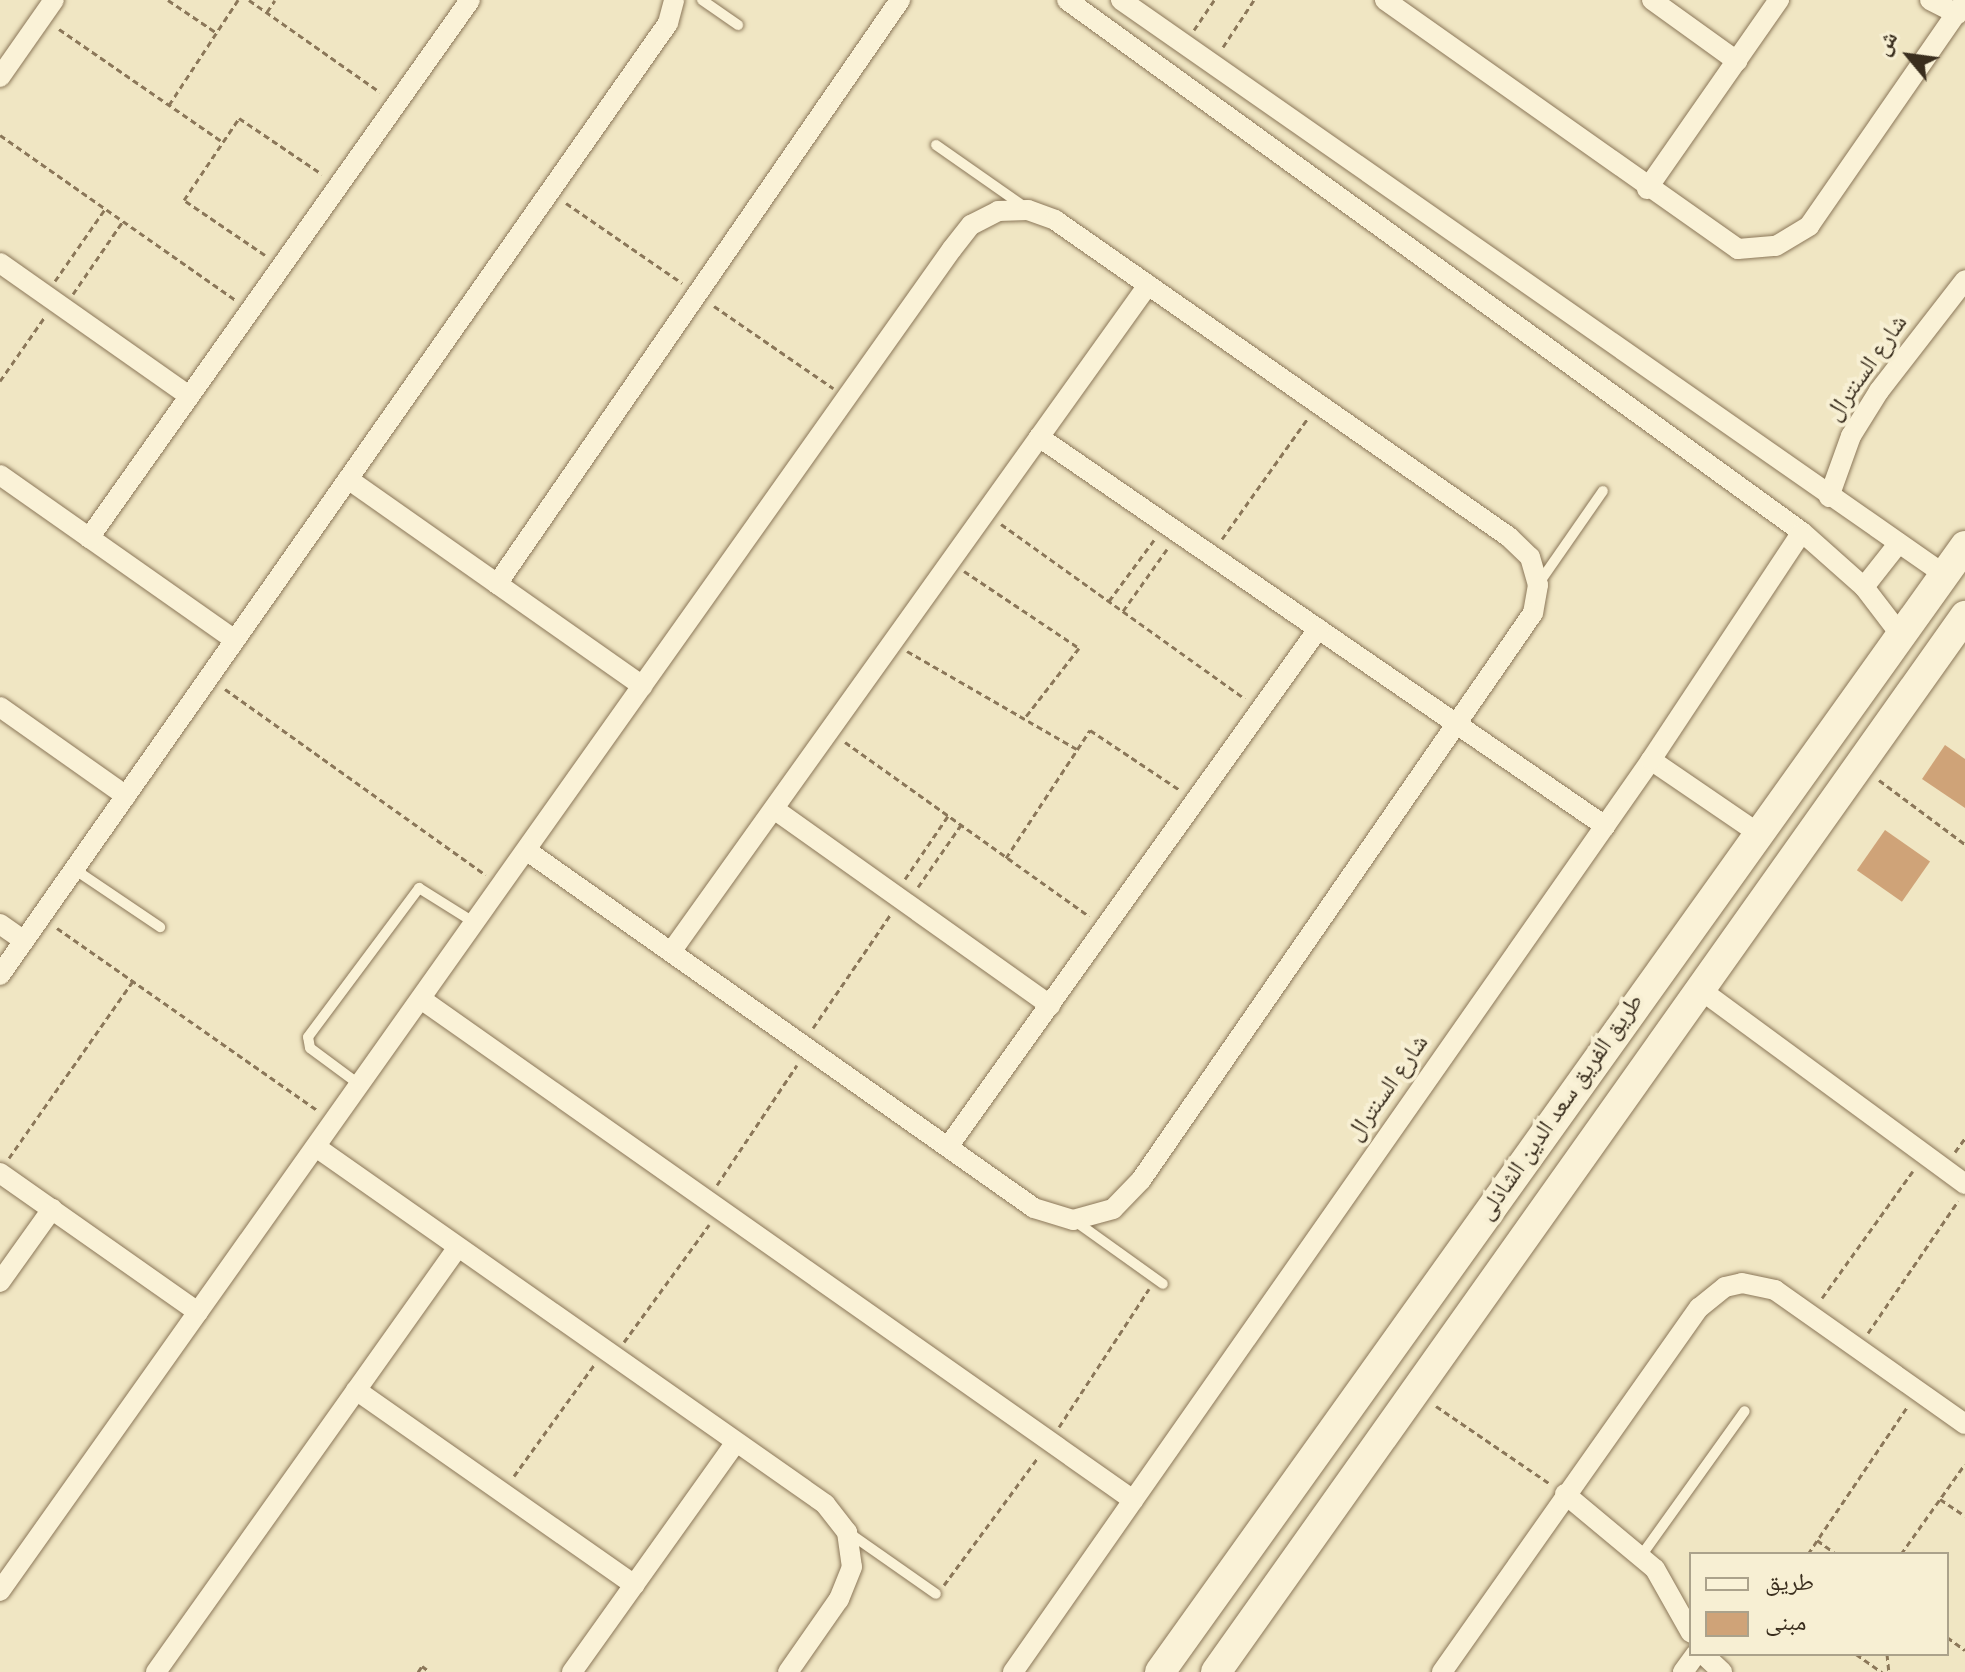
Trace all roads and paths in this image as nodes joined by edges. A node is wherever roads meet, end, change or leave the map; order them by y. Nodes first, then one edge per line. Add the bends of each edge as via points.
1 (54, 0) edge
2 (168, 0) edge
3 (238, 0) edge
4 (250, 0) edge
5 (275, 0) edge
6 (674, 0) edge
7 (702, 0) edge
8 (900, 0) edge
9 (1067, 0) edge
10 (1121, 0) edge
11 (1214, 0) edge
12 (1254, 0) edge
13 (1385, 0) edge
14 (1652, 0) edge
15 (1779, 0) edge
16 (1930, 0) edge
17 (461, 3) edge
18 (1961, 7) edge
19 (267, 12) junction
20 (42, 17) junction
21 (738, 25) dead end
22 (217, 33) junction
23 (1184, 44) junction
24 (1737, 61) junction
25 (1212, 64) junction
26 (0, 77) edge
27 (397, 104) junction
28 (169, 105) junction
29 (0, 135) edge
30 (223, 142) junction
31 (936, 145) dead end
32 (339, 186) junction
33 (1647, 189) junction
34 (105, 209) junction
35 (1028, 210) junction
36 (123, 221) junction
37 (0, 263) edge
38 (282, 266) junction
39 (1965, 280) edge
40 (1148, 285) junction
41 (55, 302) junction
42 (250, 310) junction
43 (0, 381) edge
44 (189, 396) junction
45 (1318, 403) junction
46 (1039, 437) junction
47 (0, 475) edge
48 (348, 479) junction
49 (1603, 491) dead end
50 (1829, 497) junction
51 (985, 513) junction
52 (1172, 528) junction
53 (1802, 532) junction
54 (89, 538) junction
55 (1898, 544) junction
56 (1965, 546) edge
57 (1211, 555) junction
58 (950, 562) junction
59 (1945, 575) junction
60 (497, 584) junction
61 (1538, 585) junction
62 (1864, 587) junction
63 (1109, 601) junction
64 (1123, 611) junction
65 (1965, 616) edge
66 (1318, 629) junction
67 (1900, 634) junction
68 (235, 640) junction
69 (893, 642) junction
70 (209, 677) junction
71 (643, 686) junction
72 (0, 707) edge
73 (1260, 710) junction
74 (1024, 719) junction
75 (1456, 724) junction
76 (829, 731) junction
77 (1077, 749) junction
78 (1651, 760) junction
79 (1860, 765) junction
80 (126, 796) junction
81 (1196, 800) junction
82 (774, 809) junction
83 (948, 816) junction
84 (961, 825) junction
85 (1605, 826) junction
86 (1758, 833) junction
87 (1965, 844) edge
88 (526, 850) junction
89 (1006, 858) junction
90 (74, 869) junction
91 (502, 886) junction
92 (901, 899) junction
93 (41, 917) junction
94 (475, 923) junction
95 (0, 924) edge
96 (160, 927) dead end
97 (1105, 928) junction
98 (24, 941) junction
99 (671, 952) junction
100 (0, 975) edge
101 (133, 981) junction
102 (1701, 990) junction
103 (421, 999) junction
104 (1050, 1005) junction
105 (804, 1046) junction
106 (360, 1085) junction
107 (334, 1122) junction
108 (316, 1147) junction
109 (948, 1147) junction
110 (1925, 1155) junction
111 (0, 1172) edge
112 (1965, 1184) edge
113 (1965, 1191) edge
114 (714, 1205) junction
115 (52, 1209) junction
116 (1073, 1220) junction
117 (458, 1247) junction
118 (1452, 1262) junction
119 (0, 1282) edge
120 (1163, 1284) dead end
121 (1486, 1293) junction
122 (198, 1312) junction
123 (1810, 1314) junction
124 (1404, 1329) junction
125 (1858, 1348) junction
126 (610, 1353) junction
127 (1436, 1363) junction
128 (356, 1390) junction
129 (1918, 1391) junction
130 (1416, 1392) junction
131 (1745, 1411) dead end
132 (1965, 1424) edge
133 (736, 1442) junction
134 (1965, 1464) edge
135 (503, 1492) junction
136 (1565, 1494) junction
137 (1940, 1499) junction
138 (1133, 1500) junction
139 (1965, 1516) edge
140 (847, 1532) junction
141 (1817, 1540) junction
142 (1809, 1552) edge
143 (1833, 1552) edge
144 (1902, 1552) edge
145 (1641, 1556) junction
146 (634, 1585) junction
147 (0, 1591) edge
148 (936, 1594) dead end
149 (1689, 1628) edge
150 (1705, 1656) edge
151 (1859, 1656) edge
152 (156, 1672) edge
153 (418, 1672) edge
154 (430, 1672) edge
155 (572, 1672) edge
156 (788, 1672) edge
157 (1013, 1672) edge
158 (1160, 1672) edge
159 (1216, 1672) edge
160 (1442, 1672) edge
161 (1722, 1672) edge
162 (1882, 1672) edge

1 - 20 street
2 - 22 path
3 - 22 path
4 - 19 path
5 - 19 path
6 - 48 street via 668,23
7 - 21 lane
8 - 60 street
9 - 53 street
10 - 23 street
11 - 23 path
12 - 25 path
13 - 33 street
14 - 24 street
15 - 24 street
16 - 18 street
17 - 27 street
18 - 33 street via 1856,167 1809,226 1776,246 1738,249
19 - 27 path
20 - 26 street
20 - 28 path
22 - 28 path
23 - 25 street
24 - 33 street
25 - 50 street
27 - 32 street
28 - 30 path
29 - 34 path
30 - 32 path via 239,118
30 - 38 path via 184,200
31 - 35 lane
32 - 38 street
34 - 36 path
34 - 41 path
35 - 40 street via 1055,220
35 - 71 street via 998,211 962,237
36 - 41 path
36 - 42 path
37 - 41 street
38 - 42 street
39 - 50 street, شارع السنترال via 1879,391 1851,436
40 - 45 street
40 - 46 street
41 - 43 path
41 - 44 street
42 - 44 street
44 - 54 street
45 - 57 path
45 - 61 street via 1509,537 1530,557
46 - 51 street
46 - 52 street
47 - 54 street
48 - 60 street
48 - 68 street
49 - 61 lane
50 - 55 street
51 - 58 street
51 - 63 path
52 - 57 street
52 - 63 path
52 - 64 path
53 - 62 street
53 - 78 street, شارع السنترال
54 - 68 street
55 - 59 street
55 - 62 street
56 - 59 street, طريق الفريق سعد الدين الشاذلى
57 - 66 street
58 - 69 street
58 - 74 path via 1079,648
59 - 67 street, طريق الفريق سعد الدين الشاذلى
60 - 71 street
61 - 75 street via 1533,613
62 - 67 street
63 - 64 path
64 - 73 path
65 - 79 street, طريق الفريق سعد الدين الشاذلى
66 - 73 street
66 - 75 street
67 - 86 street, طريق الفريق سعد الدين الشاذلى
68 - 70 street
69 - 74 path
69 - 76 street
70 - 80 street
70 - 91 path
71 - 88 street
72 - 80 street
73 - 81 street
74 - 77 path
75 - 85 street
75 - 116 street via 1141,1180 1113,1209
76 - 82 street
76 - 83 path
77 - 81 path via 1090,730
77 - 89 path
78 - 85 street, شارع السنترال
78 - 86 street
79 - 87 path
79 - 102 street, طريق الفريق سعد الدين الشاذلى
80 - 90 street
81 - 97 street
82 - 92 street
82 - 99 street
83 - 84 path
83 - 92 path
84 - 89 path
84 - 92 path
85 - 138 street, شارع السنترال
86 - 118 street, طريق الفريق سعد الدين الشاذلى
88 - 91 street
88 - 99 street
89 - 97 path
90 - 93 street
90 - 96 lane
91 - 94 street
92 - 104 street
92 - 105 path
93 - 98 street
93 - 101 path
94 - 103 street
94 - 106 lane via 419,888 308,1037 310,1048
95 - 98 street
97 - 104 street
98 - 100 street
99 - 105 street
101 - 107 path
101 - 111 path
102 - 110 street
102 - 121 street, طريق الفريق سعد الدين الشاذلى
103 - 106 street
103 - 114 street
104 - 109 street
105 - 109 street
105 - 114 path
106 - 107 street
107 - 108 street
108 - 117 street
108 - 122 street
109 - 116 street via 1034,1208
110 - 112 street
110 - 123 path
111 - 115 street
113 - 125 path
114 - 126 path
114 - 138 street
115 - 119 street
115 - 122 street
116 - 120 lane
117 - 126 street
117 - 128 street
118 - 121 street via 1445,1282 1451,1297 1468,1306
118 - 124 street, طريق الفريق سعد الدين الشاذلى
121 - 127 street, طريق الفريق سعد الدين الشاذلى
122 - 147 street
123 - 125 street
123 - 136 street via 1759,1284 1725,1287 1710,1296
124 - 127 street via 1415,1324 1434,1330 1443,1347
124 - 158 street, طريق الفريق سعد الدين الشاذلى
125 - 129 street
126 - 133 street
126 - 135 path
127 - 130 street, طريق الفريق سعد الدين الشاذلى
128 - 135 street
128 - 152 street
129 - 132 street
129 - 141 path
130 - 136 path
130 - 159 street, طريق الفريق سعد الدين الشاذلى
131 - 145 lane
133 - 140 street via 825,1504
133 - 146 street
134 - 137 path
135 - 146 street
136 - 145 street
136 - 160 street
137 - 139 path
137 - 144 path
138 - 157 street, شارع السنترال
140 - 148 lane
140 - 156 street via 852,1567 839,1599
141 - 142 path
141 - 143 path
145 - 149 street via 1673,1591
146 - 155 street
150 - 161 street
151 - 162 path
153 - 154 path via 422,1666

